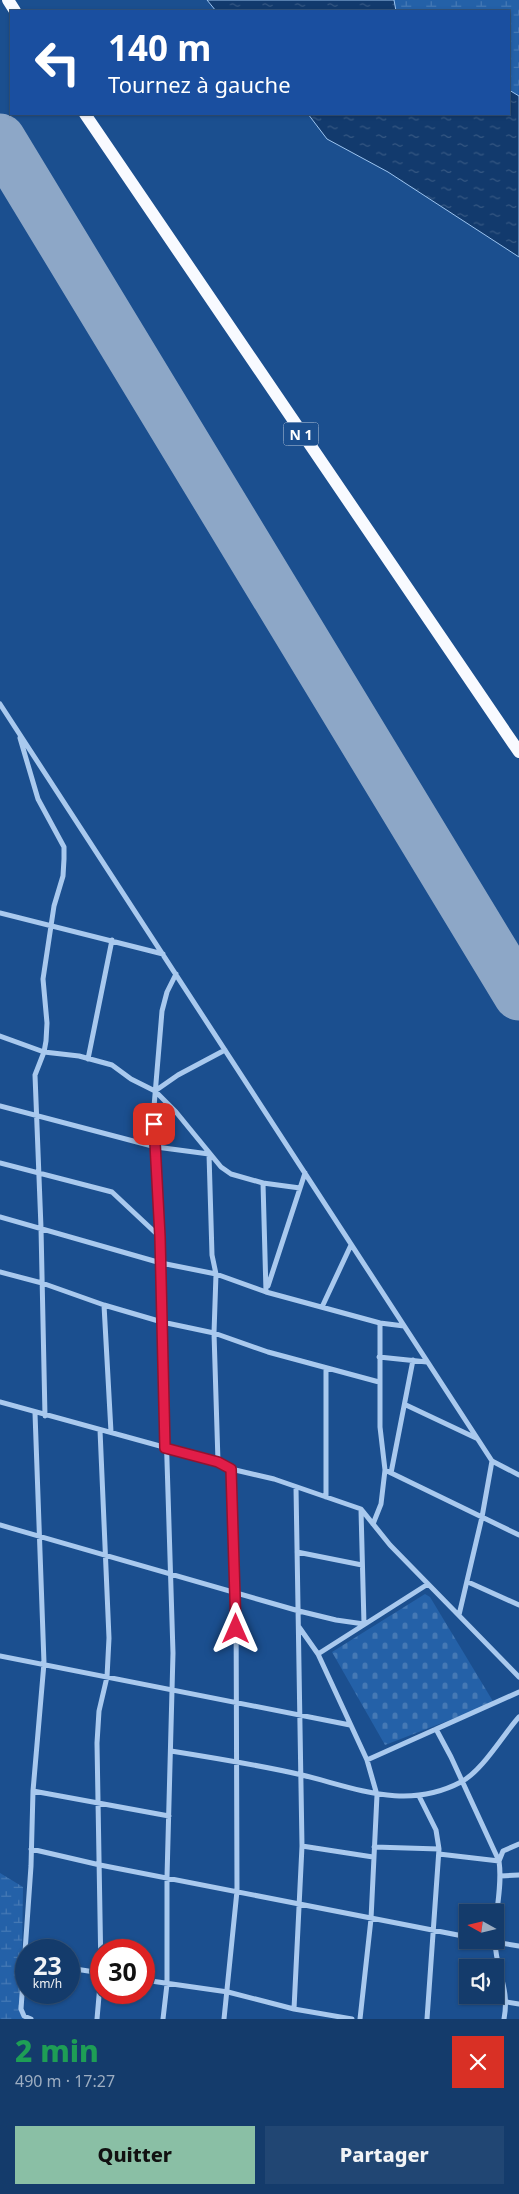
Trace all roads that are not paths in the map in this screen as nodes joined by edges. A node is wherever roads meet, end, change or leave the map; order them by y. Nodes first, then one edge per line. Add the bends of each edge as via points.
1 (86, 115) edge
2 (0, 704) edge
3 (18, 730) junction
4 (519, 752) edge
5 (0, 913) edge
6 (51, 925) junction
7 (112, 940) junction
8 (163, 954) junction
9 (176, 974) junction
10 (0, 1036) edge
11 (225, 1050) junction
12 (44, 1052) junction
13 (88, 1059) junction
14 (155, 1091) junction
15 (0, 1106) edge
16 (37, 1115) junction
17 (156, 1147) junction
18 (209, 1154) junction
19 (0, 1163) edge
20 (305, 1172) junction
21 (39, 1173) junction
22 (263, 1183) junction
23 (300, 1188) junction
24 (0, 1217) edge
25 (41, 1228) junction
26 (160, 1237) junction
27 (351, 1245) junction
28 (161, 1262) junction
29 (0, 1272) edge
30 (216, 1274) junction
31 (42, 1284) junction
32 (266, 1292) junction
33 (104, 1305) junction
34 (322, 1307) junction
35 (162, 1322) junction
36 (380, 1323) junction
37 (404, 1326) junction
38 (214, 1333) junction
39 (380, 1357) junction
40 (413, 1360) junction
41 (427, 1362) junction
42 (326, 1368) junction
43 (379, 1382) junction
44 (0, 1402) edge
45 (406, 1405) junction
46 (35, 1413) junction
47 (46, 1416) junction
48 (100, 1430) junction
49 (111, 1432) junction
50 (477, 1438) junction
51 (165, 1448) junction
52 (492, 1461) junction
53 (218, 1462) junction
54 (231, 1469) junction
55 (385, 1470) junction
56 (391, 1473) junction
57 (519, 1475) edge
58 (296, 1487) junction
59 (326, 1497) junction
60 (361, 1510) junction
61 (482, 1517) junction
62 (373, 1524) junction
63 (0, 1525) edge
64 (519, 1535) edge
65 (40, 1536) junction
66 (297, 1552) junction
67 (106, 1556) junction
68 (362, 1565) junction
69 (170, 1574) junction
70 (468, 1582) junction
71 (428, 1584) junction
72 (236, 1593) junction
73 (519, 1605) edge
74 (298, 1611) junction
75 (459, 1615) junction
76 (364, 1624) junction
77 (299, 1627) junction
78 (318, 1654) junction
79 (0, 1656) edge
80 (44, 1663) junction
81 (108, 1677) junction
82 (519, 1677) edge
83 (172, 1689) junction
84 (519, 1692) edge
85 (235, 1701) junction
86 (300, 1716) junction
87 (519, 1717) edge
88 (350, 1725) junction
89 (436, 1729) junction
90 (171, 1751) junction
91 (367, 1760) junction
92 (236, 1762) junction
93 (302, 1775) junction
94 (462, 1782) junction
95 (34, 1791) junction
96 (377, 1795) junction
97 (419, 1796) junction
98 (98, 1803) junction
99 (169, 1816) junction
100 (519, 1844) edge
101 (302, 1846) junction
102 (374, 1847) junction
103 (30, 1849) junction
104 (439, 1852) junction
105 (372, 1857) junction
106 (499, 1861) junction
107 (100, 1865) junction
108 (519, 1875) edge
109 (501, 1876) junction
110 (167, 1877) junction
111 (237, 1891) junction
112 (301, 1904) junction
113 (498, 1904) edge
114 (371, 1919) junction
115 (435, 1931) junction
116 (459, 1935) edge
117 (26, 1939) edge
118 (101, 1939) edge
119 (504, 1944) edge
120 (519, 1946) edge
121 (496, 1949) edge
122 (155, 1982) edge
123 (166, 1984) junction
124 (228, 1992) junction
125 (507, 2002) junction
126 (21, 2004) edge
127 (98, 2004) edge
128 (519, 2004) edge
129 (294, 2009) junction
130 (31, 2019) edge
131 (97, 2019) edge
132 (163, 2019) edge
133 (224, 2019) edge
134 (352, 2019) edge
135 (360, 2019) edge
136 (427, 2019) edge
137 (504, 2019) edge

1 - 4 highway, N 1
2 - 3 street
3 - 6 street via 38,799 64,847 63,876
3 - 8 street
5 - 6 street
6 - 7 street
6 - 12 street via 44,979 47,1023
7 - 8 street
7 - 13 street
8 - 9 street
9 - 11 street
9 - 14 street via 162,1011
10 - 12 street
11 - 14 street
11 - 20 street
12 - 13 street
12 - 16 street via 35,1075
13 - 14 street via 115,1067
14 - 17 street
14 - 18 street
15 - 16 street
16 - 17 street
16 - 21 street
17 - 18 street
17 - 26 street
18 - 22 street via 231,1174
18 - 30 street via 212,1255
19 - 21 street
20 - 23 street
20 - 27 street
21 - 25 street
21 - 26 street via 112,1192
22 - 23 street
22 - 32 street
23 - 32 street
24 - 25 street
25 - 28 street
25 - 31 street
26 - 28 street
27 - 34 street
27 - 37 street
28 - 30 street
28 - 35 street
29 - 31 street
30 - 32 street
30 - 38 street
31 - 33 street
31 - 47 street
32 - 34 street
33 - 35 street
33 - 49 street
34 - 36 street
35 - 38 street
35 - 51 street
36 - 37 street
36 - 39 street
37 - 41 street
38 - 42 street
38 - 53 street
39 - 40 street
39 - 43 street
40 - 41 street
40 - 45 street
41 - 50 street
42 - 43 street
42 - 59 street
43 - 55 street
44 - 46 street
45 - 50 street
45 - 56 street
46 - 47 street
46 - 65 street
47 - 48 street
48 - 49 street
48 - 67 street
49 - 51 street
50 - 52 street
51 - 53 street
51 - 69 street
52 - 57 street
52 - 61 street
53 - 54 street
54 - 58 street
54 - 72 street
55 - 56 street
55 - 62 street via 381,1504
56 - 61 street
58 - 59 street
58 - 66 street
59 - 60 street
60 - 62 street
60 - 68 street
61 - 64 street
61 - 70 street
62 - 71 street
63 - 65 street
65 - 67 street
65 - 80 street
66 - 68 street
66 - 74 street
67 - 69 street
67 - 81 street
68 - 76 street
69 - 72 street
69 - 83 street
70 - 73 street
70 - 75 street
71 - 75 street
71 - 76 street
72 - 74 street
72 - 85 street
74 - 76 street
74 - 77 street
75 - 82 street
76 - 78 street
77 - 78 street
77 - 86 street
78 - 88 street
79 - 80 street
80 - 81 street
80 - 95 street
81 - 83 street
81 - 98 street via 99,1710
83 - 85 street
83 - 90 street
84 - 89 street
85 - 86 street
85 - 92 street
86 - 88 street
86 - 93 street
87 - 94 street
88 - 91 street
89 - 91 street
89 - 94 street
90 - 92 street
90 - 99 street
91 - 96 street
92 - 93 street
92 - 111 street
93 - 96 street
93 - 101 street
94 - 97 street
94 - 106 street
95 - 98 street
95 - 103 street
96 - 97 street
96 - 102 street
97 - 104 street via 436,1830
98 - 99 street
98 - 107 street
99 - 110 street
100 - 106 street via 503,1851
101 - 105 street
101 - 112 street
102 - 104 street
102 - 105 street
103 - 107 street
103 - 117 street
104 - 106 street
104 - 115 street
105 - 114 street
106 - 109 street
107 - 110 street
107 - 118 street
108 - 109 street
109 - 113 street
110 - 111 street
110 - 123 street
111 - 112 street
111 - 124 street
112 - 114 street
112 - 129 street
114 - 115 street
114 - 135 street
115 - 116 street
115 - 136 street
119 - 120 street
121 - 125 street
122 - 123 street
123 - 124 street
123 - 132 street
124 - 129 street
124 - 133 street
125 - 128 street
125 - 137 street
126 - 130 street via 24,2016
127 - 131 street
129 - 134 street

